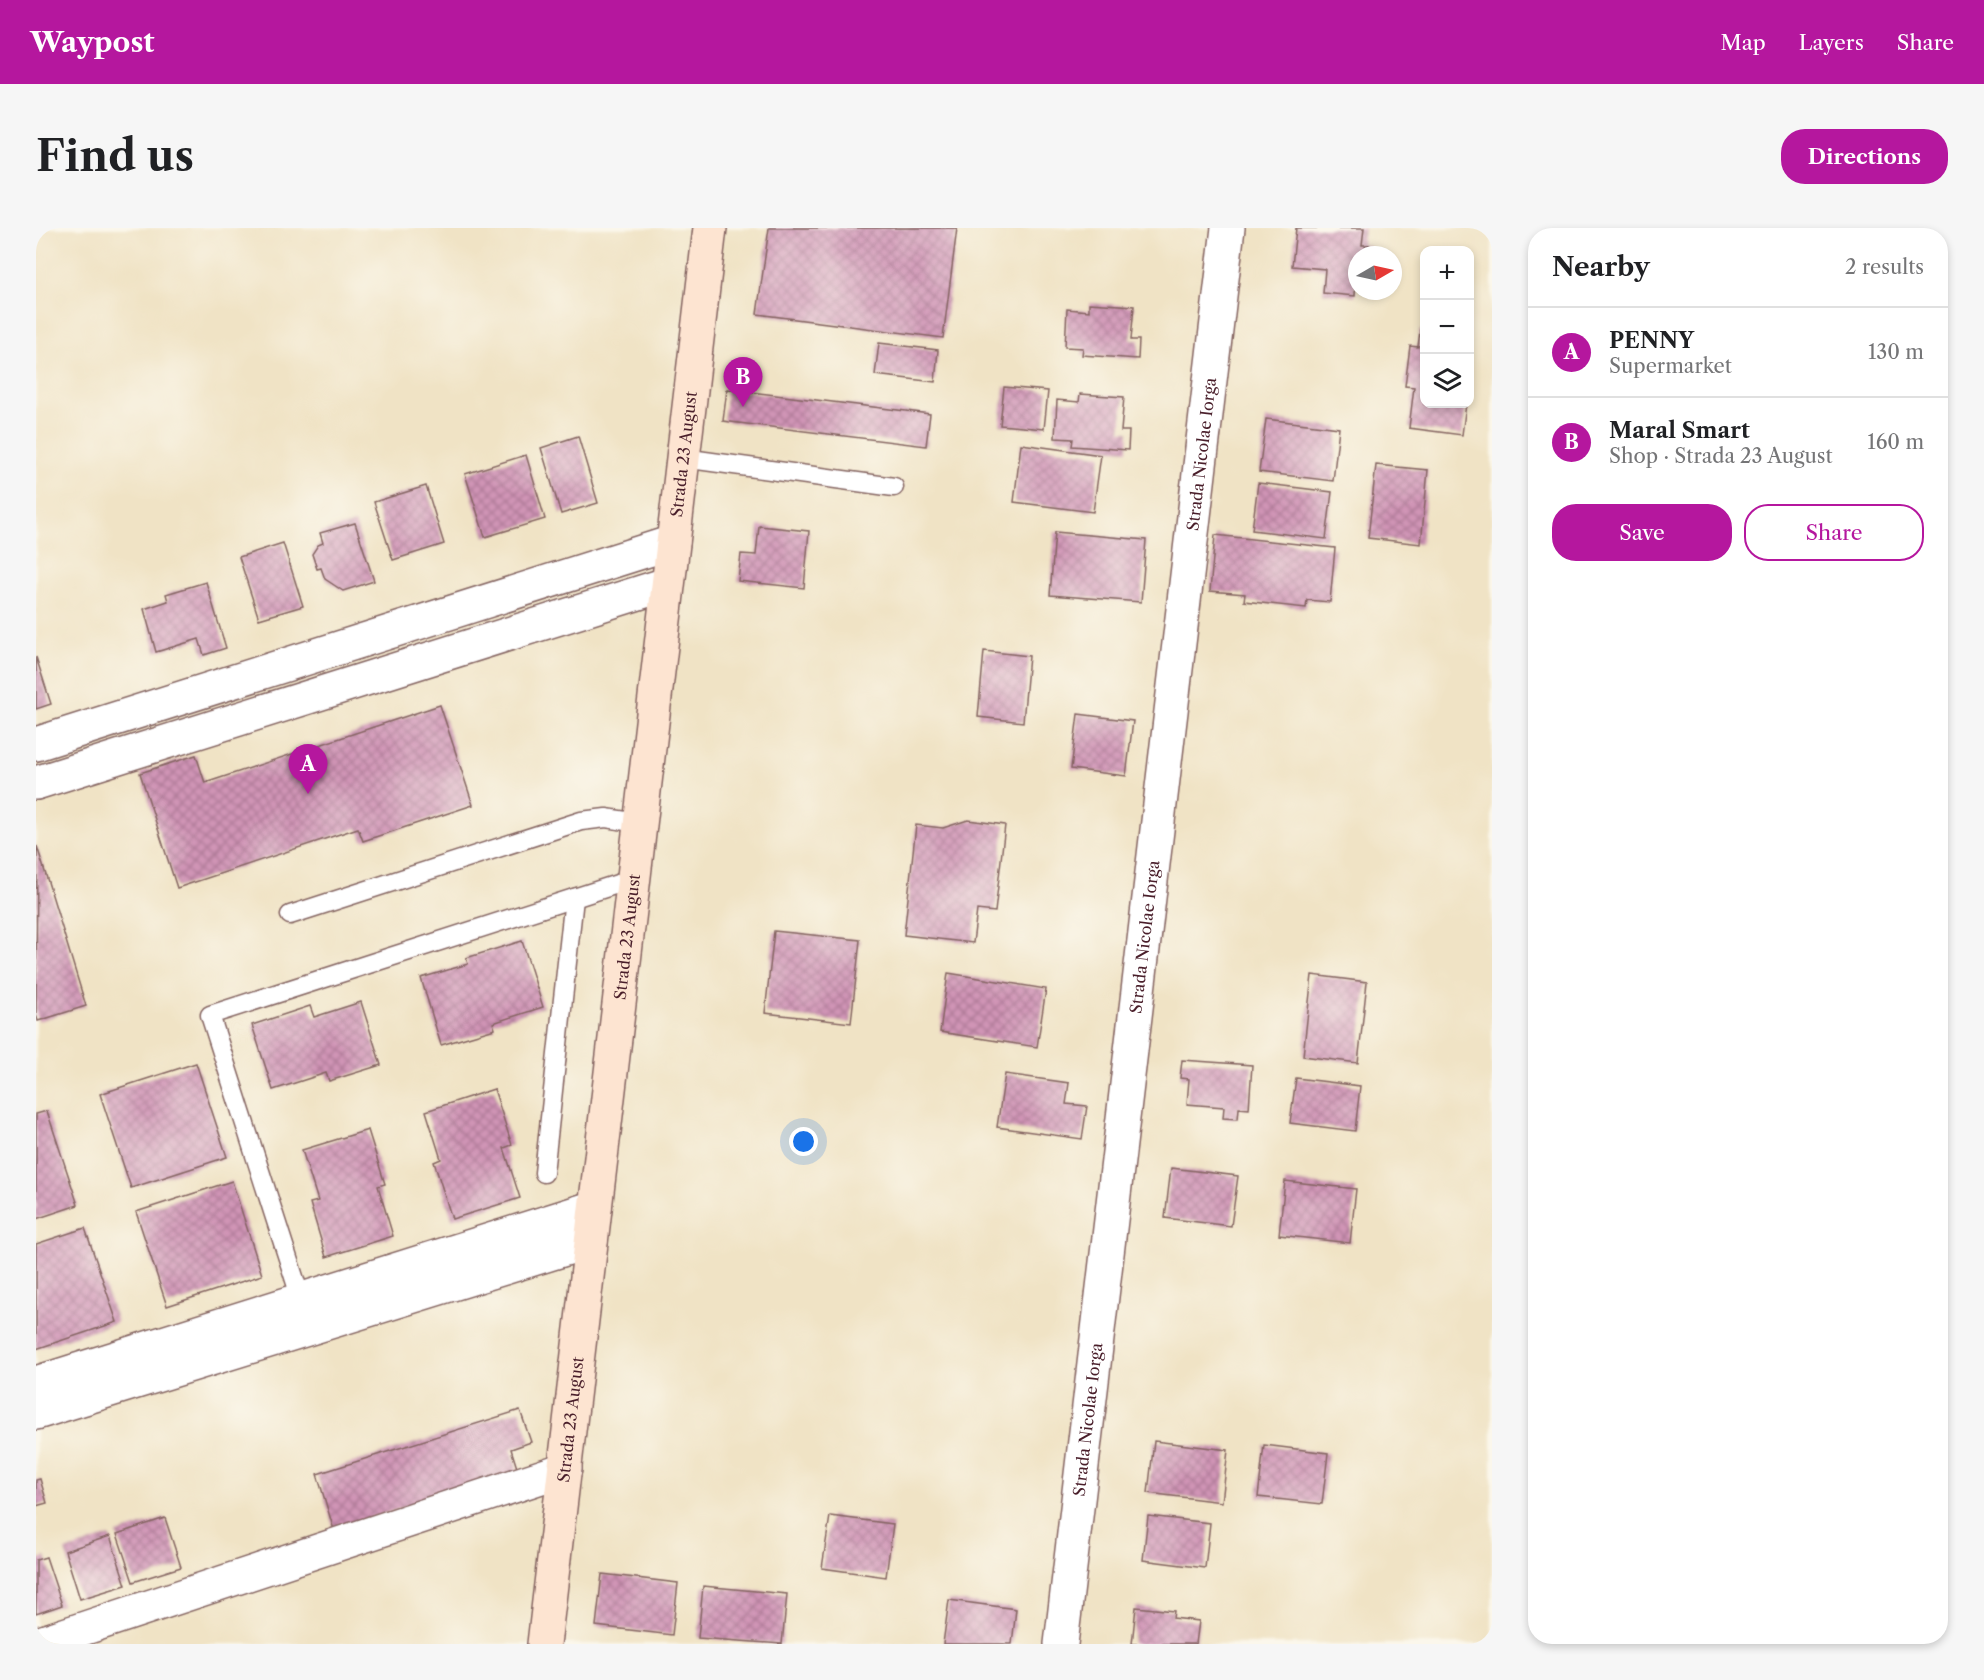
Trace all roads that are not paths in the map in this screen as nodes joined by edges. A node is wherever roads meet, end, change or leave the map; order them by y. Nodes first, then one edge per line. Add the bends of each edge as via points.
1 (710, 228) edge
2 (1228, 228) edge
3 (683, 458) junction
4 (894, 487) dead end
5 (673, 542) junction
6 (667, 584) junction
7 (36, 744) edge
8 (36, 783) edge
9 (639, 823) junction
10 (633, 879) junction
11 (574, 898) junction
12 (290, 915) dead end
13 (544, 1173) dead end
14 (595, 1207) junction
15 (591, 1241) junction
16 (301, 1299) junction
17 (36, 1383) edge
18 (36, 1413) edge
19 (564, 1470) junction
20 (38, 1644) edge
21 (544, 1644) edge
22 (1061, 1644) edge

1 - 3 main road, Strada 23 August
2 - 22 street, Strada Nicolae Iorga
3 - 4 lane
3 - 5 main road, Strada 23 August
5 - 6 main road, Strada 23 August
5 - 7 street
6 - 8 street
6 - 9 main road, Strada 23 August
9 - 10 main road, Strada 23 August
9 - 12 lane via 606,818 581,821
10 - 11 lane
10 - 14 main road, Strada 23 August
11 - 13 lane
11 - 16 lane via 210,1015
14 - 15 main road, Strada 23 August
14 - 16 street
15 - 18 street
15 - 19 main road, Strada 23 August
16 - 17 street
19 - 20 street
19 - 21 main road, Strada 23 August

